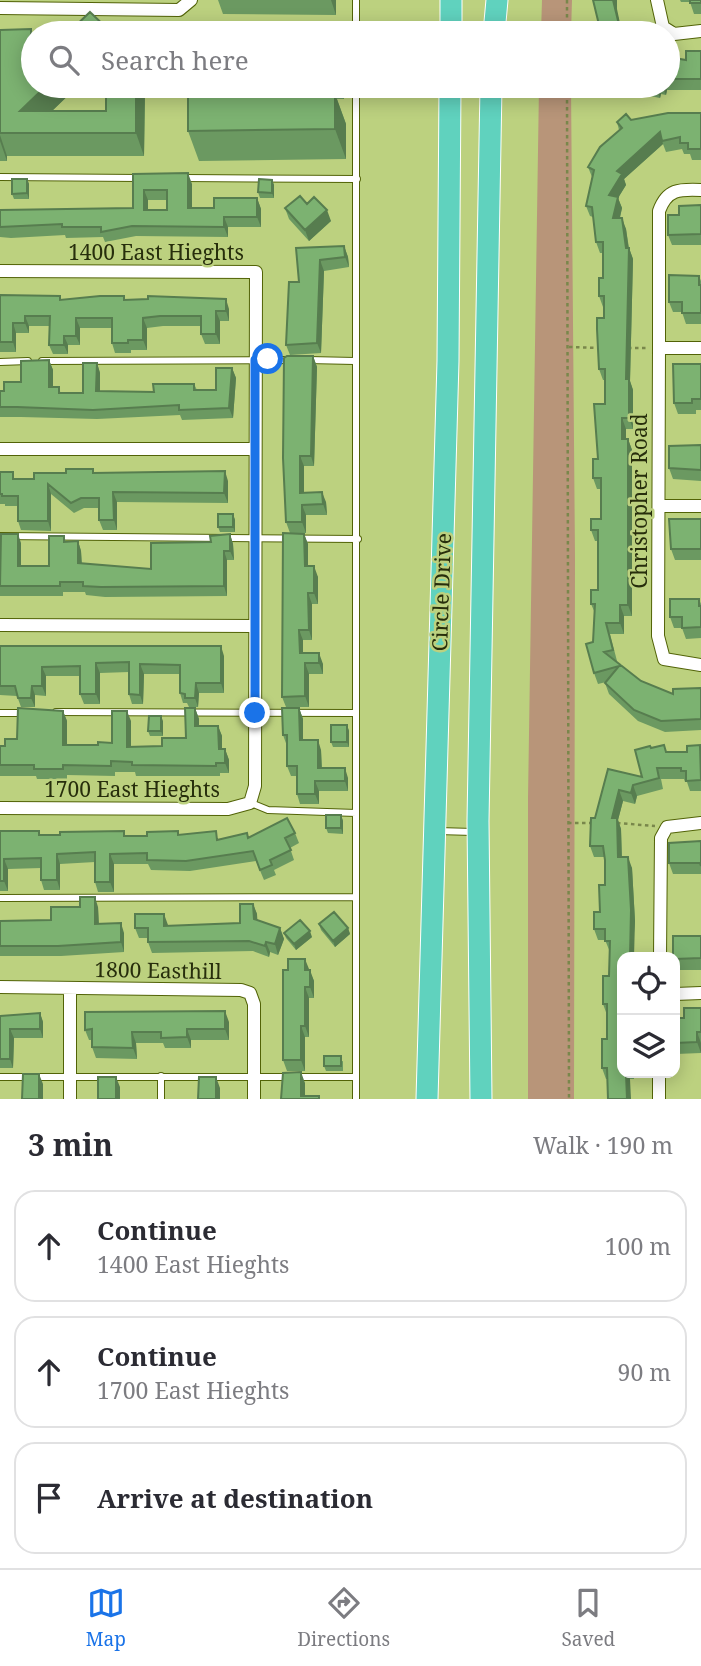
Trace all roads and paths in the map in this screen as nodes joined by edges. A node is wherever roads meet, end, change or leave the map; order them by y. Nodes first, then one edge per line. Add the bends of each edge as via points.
1 (191, 0) edge
2 (356, 0) edge
3 (451, 0) edge
4 (494, 0) edge
5 (567, 0) edge
6 (657, 0) edge
7 (147, 5) edge
8 (0, 8) edge
9 (356, 21) edge
10 (451, 21) edge
11 (493, 21) edge
12 (567, 21) edge
13 (662, 21) edge
14 (701, 32) edge
15 (680, 34) edge
16 (356, 98) edge
17 (450, 98) edge
18 (491, 98) edge
19 (567, 98) edge
20 (0, 177) edge
21 (151, 178) edge
22 (178, 178) edge
23 (357, 179) junction
24 (701, 190) edge
25 (0, 271) edge
26 (569, 347) junction
27 (608, 348) edge
28 (621, 348) edge
29 (652, 348) junction
30 (701, 348) edge
31 (255, 360) junction
32 (355, 361) junction
33 (0, 362) edge
34 (0, 449) edge
35 (254, 449) junction
36 (659, 506) junction
37 (701, 506) edge
38 (0, 537) edge
39 (256, 538) junction
40 (358, 539) junction
41 (0, 625) edge
42 (255, 626) junction
43 (701, 665) edge
44 (54, 712) edge
45 (0, 713) edge
46 (27, 713) edge
47 (255, 713) junction
48 (355, 713) junction
49 (250, 803) junction
50 (0, 808) edge
51 (356, 813) junction
52 (568, 823) junction
53 (594, 823) edge
54 (607, 823) edge
55 (701, 823) edge
56 (639, 824) dead end
57 (433, 831) junction
58 (478, 832) junction
59 (355, 897) junction
60 (0, 898) edge
61 (660, 952) edge
62 (0, 987) edge
63 (70, 988) junction
64 (701, 993) edge
65 (680, 994) edge
66 (161, 1076) junction
67 (0, 1077) edge
68 (70, 1077) junction
69 (254, 1077) junction
70 (356, 1077) junction
71 (659, 1078) edge
72 (70, 1099) edge
73 (161, 1099) edge
74 (254, 1099) edge
75 (356, 1099) edge
76 (427, 1099) edge
77 (481, 1099) edge
78 (569, 1099) edge
79 (659, 1099) edge

1 - 7 street via 179,9
2 - 9 lane
3 - 10 highway
4 - 11 highway
5 - 12 path
6 - 13 street
7 - 8 street
14 - 15 street
16 - 23 lane
17 - 57 highway, Circle Drive via 448,361
18 - 58 highway, Circle Drive
19 - 26 path
20 - 21 lane
22 - 23 lane
23 - 32 lane
24 - 29 street, Christopher Road via 673,191 659,211
25 - 31 street, 1400 East Hieghts via 256,272
26 - 27 path
26 - 52 path
28 - 29 path
29 - 30 street
29 - 36 street, Christopher Road
31 - 32 lane
31 - 33 lane
31 - 35 street, 1400 East Hieghts
32 - 40 lane
34 - 35 street
35 - 39 street, 1400 East Hieghts
36 - 37 street
36 - 43 street, Christopher Road via 658,636 664,659
38 - 39 lane
39 - 40 lane
39 - 42 street, 1700 East Hieghts
40 - 48 lane
41 - 42 street
42 - 47 street, 1700 East Hieghts
44 - 47 lane
45 - 46 lane
47 - 48 lane
47 - 49 street, 1700 East Hieghts via 255,786
48 - 51 lane
49 - 50 street, 1700 East Hieghts via 228,809
49 - 51 lane via 268,810
51 - 59 lane
52 - 53 path
52 - 78 path
54 - 56 path
55 - 61 street via 667,827 661,838
57 - 58 lane
57 - 76 highway, Circle Drive
58 - 77 highway, Circle Drive
59 - 60 lane
59 - 70 lane
62 - 63 street, 1800 Easthill
63 - 68 street
63 - 69 street, 1800 Easthill via 250,993
64 - 65 street
66 - 68 lane
66 - 69 lane
66 - 73 lane
67 - 68 lane
68 - 72 street
69 - 70 lane
69 - 74 street, 1800 Easthill
70 - 75 lane
71 - 79 street

